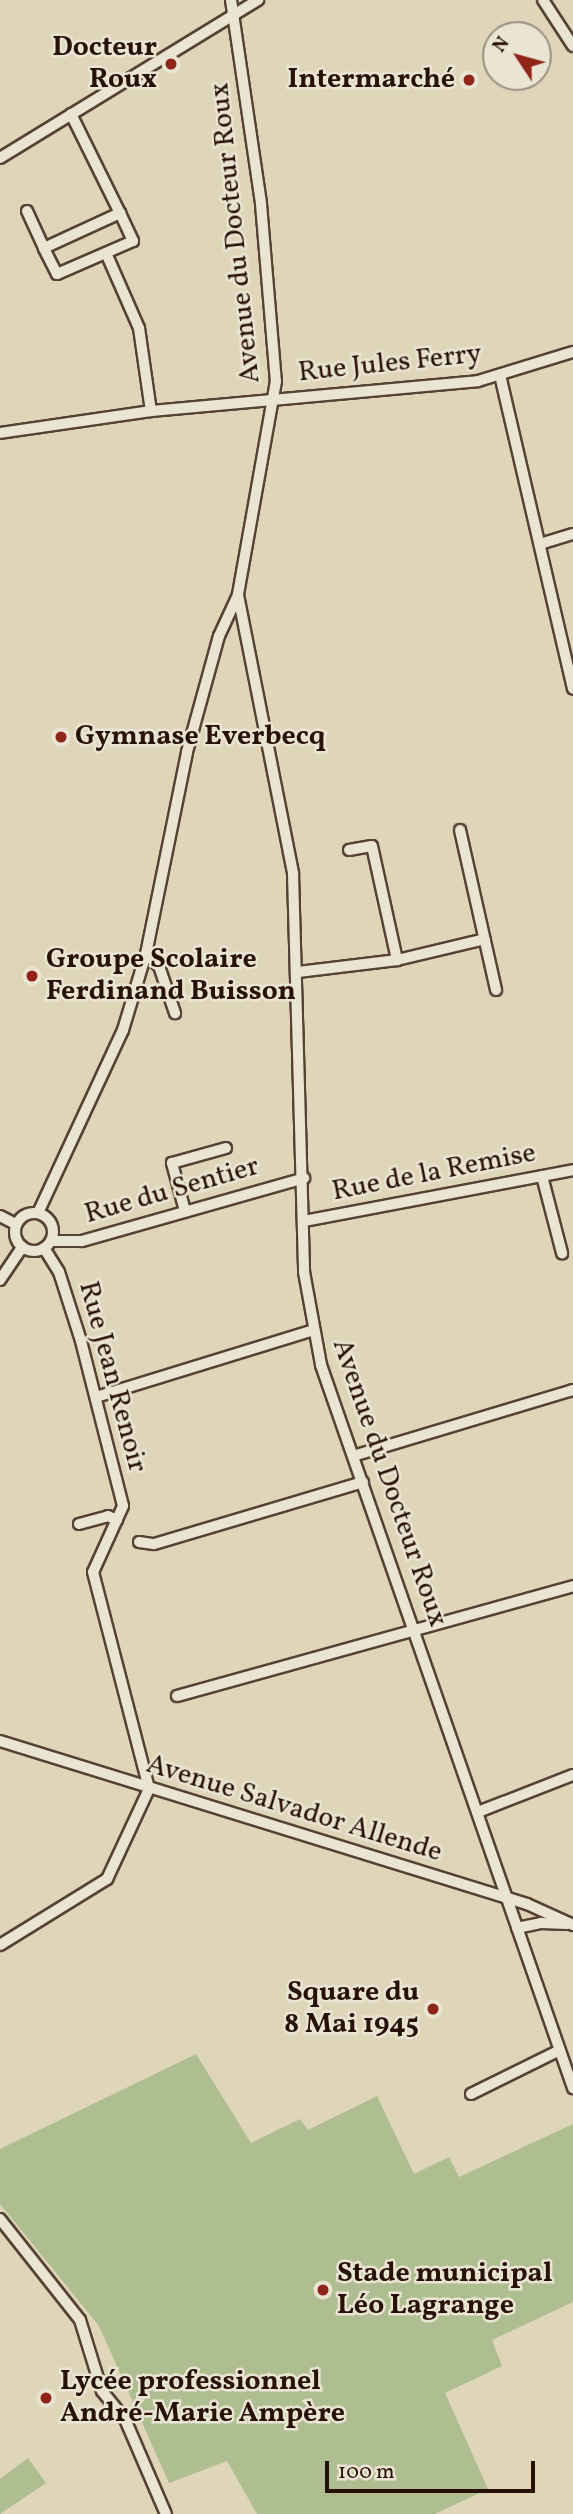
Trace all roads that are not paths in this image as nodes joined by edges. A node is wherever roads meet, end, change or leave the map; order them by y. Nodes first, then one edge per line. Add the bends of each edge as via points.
1 (231, 0) edge
2 (258, 0) edge
3 (543, 0) edge
4 (233, 15) junction
5 (573, 46) edge
6 (71, 114) junction
7 (0, 158) edge
8 (27, 211) dead end
9 (120, 213) junction
10 (44, 248) junction
11 (106, 253) junction
12 (573, 352) edge
13 (500, 375) junction
14 (276, 398) junction
15 (151, 411) junction
16 (0, 432) edge
17 (573, 534) edge
18 (540, 544) junction
19 (238, 594) junction
20 (573, 689) edge
21 (460, 830) dead end
22 (349, 850) dead end
23 (485, 939) junction
24 (146, 954) junction
25 (397, 960) junction
26 (298, 972) junction
27 (496, 989) dead end
28 (175, 1013) dead end
29 (226, 1148) dead end
30 (573, 1170) edge
31 (542, 1176) junction
32 (304, 1178) junction
33 (185, 1211) junction
34 (38, 1213) junction
35 (0, 1216) edge
36 (304, 1221) junction
37 (16, 1224) junction
38 (47, 1245) junction
39 (22, 1247) junction
40 (562, 1254) dead end
41 (0, 1280) edge
42 (314, 1330) junction
43 (573, 1390) edge
44 (96, 1397) junction
45 (354, 1456) junction
46 (363, 1482) junction
47 (117, 1520) junction
48 (79, 1524) dead end
49 (139, 1542) dead end
50 (573, 1586) edge
51 (417, 1633) junction
52 (177, 1696) dead end
53 (0, 1741) edge
54 (573, 1775) edge
55 (149, 1788) junction
56 (478, 1812) junction
57 (507, 1898) junction
58 (517, 1928) junction
59 (0, 1944) edge
60 (560, 2050) junction
61 (573, 2088) edge
62 (471, 2094) dead end
63 (0, 2219) edge
64 (166, 2514) edge

1 - 4 street, Avenue du Docteur Roux
2 - 4 street
3 - 5 street
4 - 6 street
4 - 14 street, Avenue du Docteur Roux via 261,204
6 - 7 street
6 - 9 street
8 - 10 street
9 - 10 street
9 - 11 street via 133,241
10 - 11 street via 57,274
11 - 15 street via 139,328
12 - 13 street, Rue Jules Ferry
13 - 14 street, Rue Jules Ferry via 478,381
13 - 18 street
14 - 15 street, Rue Jules Ferry
14 - 19 street, Avenue du Docteur Roux
15 - 16 street, Rue Jules Ferry
17 - 18 street
18 - 20 street
19 - 24 street via 215,652 180,785
19 - 26 street, Avenue du Docteur Roux via 293,874
21 - 23 street
22 - 25 street via 372,846
23 - 25 street
23 - 27 street
24 - 28 street via 159,966
24 - 34 street via 108,1071
25 - 26 street
26 - 32 street, Avenue du Docteur Roux
29 - 33 street via 172,1163
30 - 31 street, Rue de la Remise
31 - 36 street, Rue de la Remise
31 - 40 street
32 - 33 street, Rue du Sentier
32 - 36 street, Avenue du Docteur Roux
33 - 38 street, Rue du Sentier via 82,1241
34 - 37 street via 25,1214
34 - 38 street via 51,1224
35 - 37 street
36 - 42 street, Avenue du Docteur Roux via 304,1272
37 - 39 street via 15,1237
38 - 39 street
38 - 44 street, Rue Jean Renoir
39 - 41 street
42 - 44 street
42 - 45 street, Avenue du Docteur Roux via 321,1365
43 - 45 street
44 - 47 street, Rue Jean Renoir via 123,1506
45 - 46 street, Avenue du Docteur Roux
46 - 49 street via 154,1544
46 - 51 street, Avenue du Docteur Roux
47 - 48 street via 108,1517
47 - 55 street, Rue Jean Renoir via 93,1572
50 - 51 street
51 - 52 street
51 - 56 street, Avenue du Docteur Roux
53 - 55 street, Avenue Salvador Allende
54 - 56 street
55 - 57 street, Avenue Salvador Allende
55 - 59 street via 107,1879
56 - 57 street, Avenue du Docteur Roux
57 - 58 street, Avenue du Docteur Roux
57 - 58 street, Avenue Salvador Allende via 573,1925 541,1923
58 - 60 street, Avenue du Docteur Roux
60 - 61 street, Avenue du Docteur Roux
60 - 62 street
63 - 64 street via 80,2320 102,2391 125,2419

